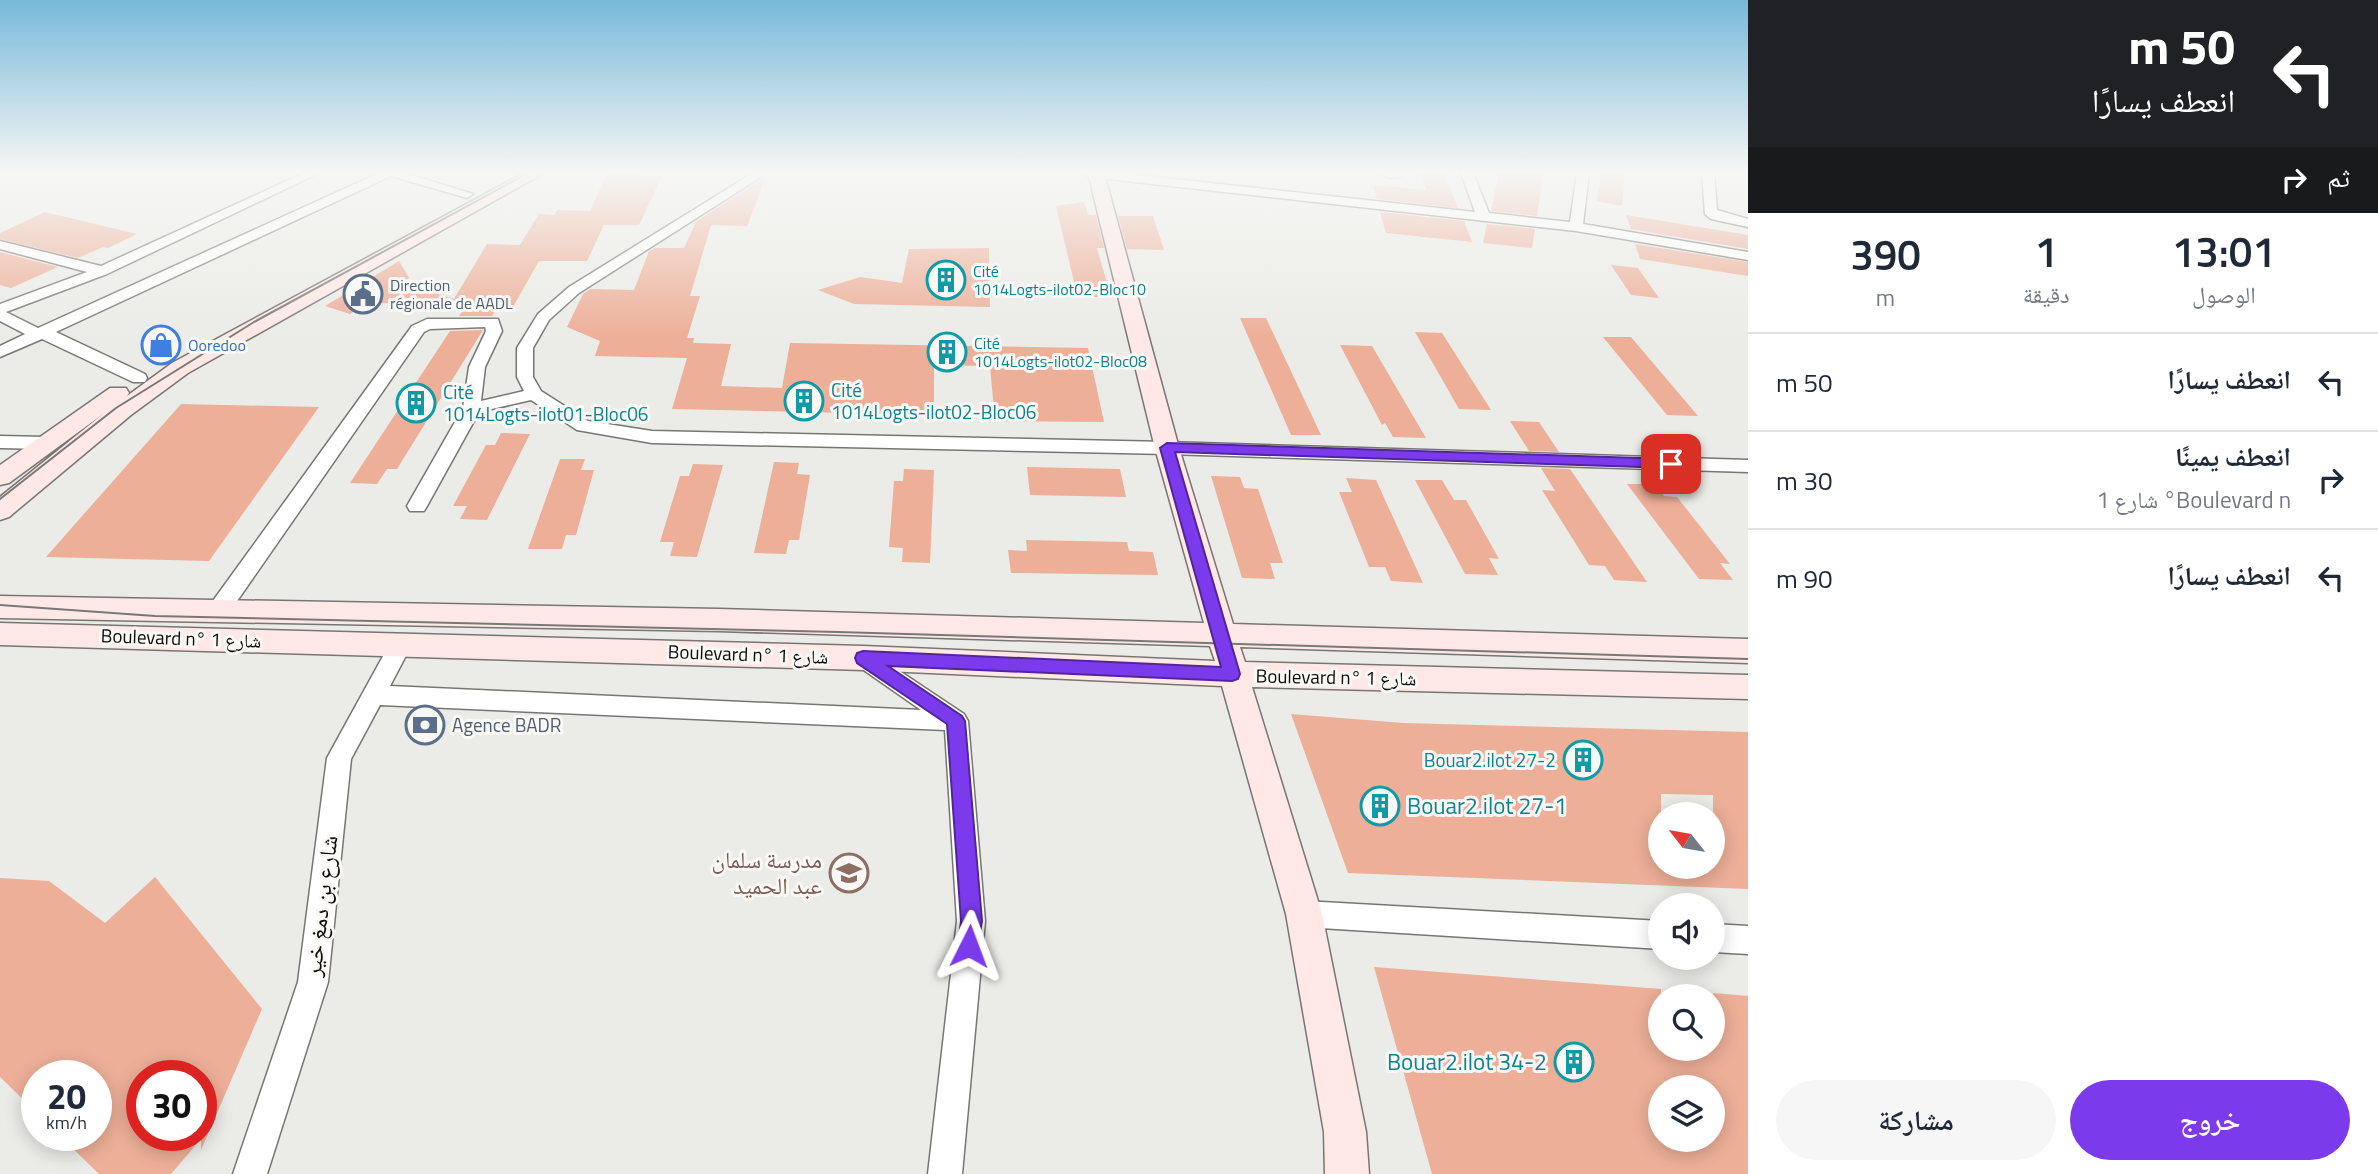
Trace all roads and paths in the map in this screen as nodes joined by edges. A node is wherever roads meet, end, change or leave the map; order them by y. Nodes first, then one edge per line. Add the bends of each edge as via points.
1 (195, 228) edge
2 (270, 228) edge
3 (404, 228) edge
4 (436, 228) edge
5 (673, 228) edge
6 (1110, 228) edge
7 (1581, 228) edge
8 (0, 245) edge
9 (1748, 256) edge
10 (102, 271) junction
11 (0, 309) edge
12 (0, 315) edge
13 (41, 333) junction
14 (0, 352) edge
15 (139, 378) junction
16 (534, 394) junction
17 (472, 408) junction
18 (0, 442) edge
19 (46, 443) junction
20 (1167, 448) junction
21 (1748, 466) edge
22 (0, 477) edge
23 (417, 506) dead end
24 (0, 511) edge
25 (0, 607) edge
26 (218, 611) junction
27 (0, 634) edge
28 (1221, 636) junction
29 (401, 644) junction
30 (1748, 651) edge
31 (863, 658) junction
32 (1232, 674) junction
33 (1748, 687) edge
34 (373, 695) junction
35 (956, 721) junction
36 (1304, 914) junction
37 (1648, 934) edge
38 (1725, 939) edge
39 (1748, 940) edge
40 (250, 1174) edge
41 (945, 1174) edge
42 (1347, 1174) edge

1 - 10 street
2 - 13 street
3 - 15 main road via 211,331
4 - 24 main road via 180,368
5 - 16 street via 574,290 543,317 525,348 525,377
6 - 20 main road
7 - 9 street
8 - 10 street
10 - 11 street
12 - 13 street
13 - 14 street
13 - 15 street
15 - 19 main road
16 - 17 street
16 - 20 street via 583,426 652,437
17 - 23 street
17 - 26 street via 477,368 494,331 492,322 427,324 418,329
18 - 19 street
19 - 22 main road
20 - 21 street
20 - 28 main road
25 - 26 main road, Boulevard n° شارع 1
26 - 28 main road, Boulevard n° شارع 1
27 - 29 main road, Boulevard n° شارع 1
28 - 30 main road, Boulevard n° شارع 1
28 - 32 main road
29 - 31 main road, Boulevard n° شارع 1
29 - 34 street, شارع بن دمغ خير
31 - 32 main road, Boulevard n° شارع 1
31 - 35 street
32 - 33 main road, Boulevard n° شارع 1
32 - 36 main road
34 - 35 street
34 - 40 street, شارع بن دمغ خير via 339,758 313,982
35 - 41 street via 971,921
36 - 37 street
36 - 42 main road via 1345,1132
38 - 39 street

